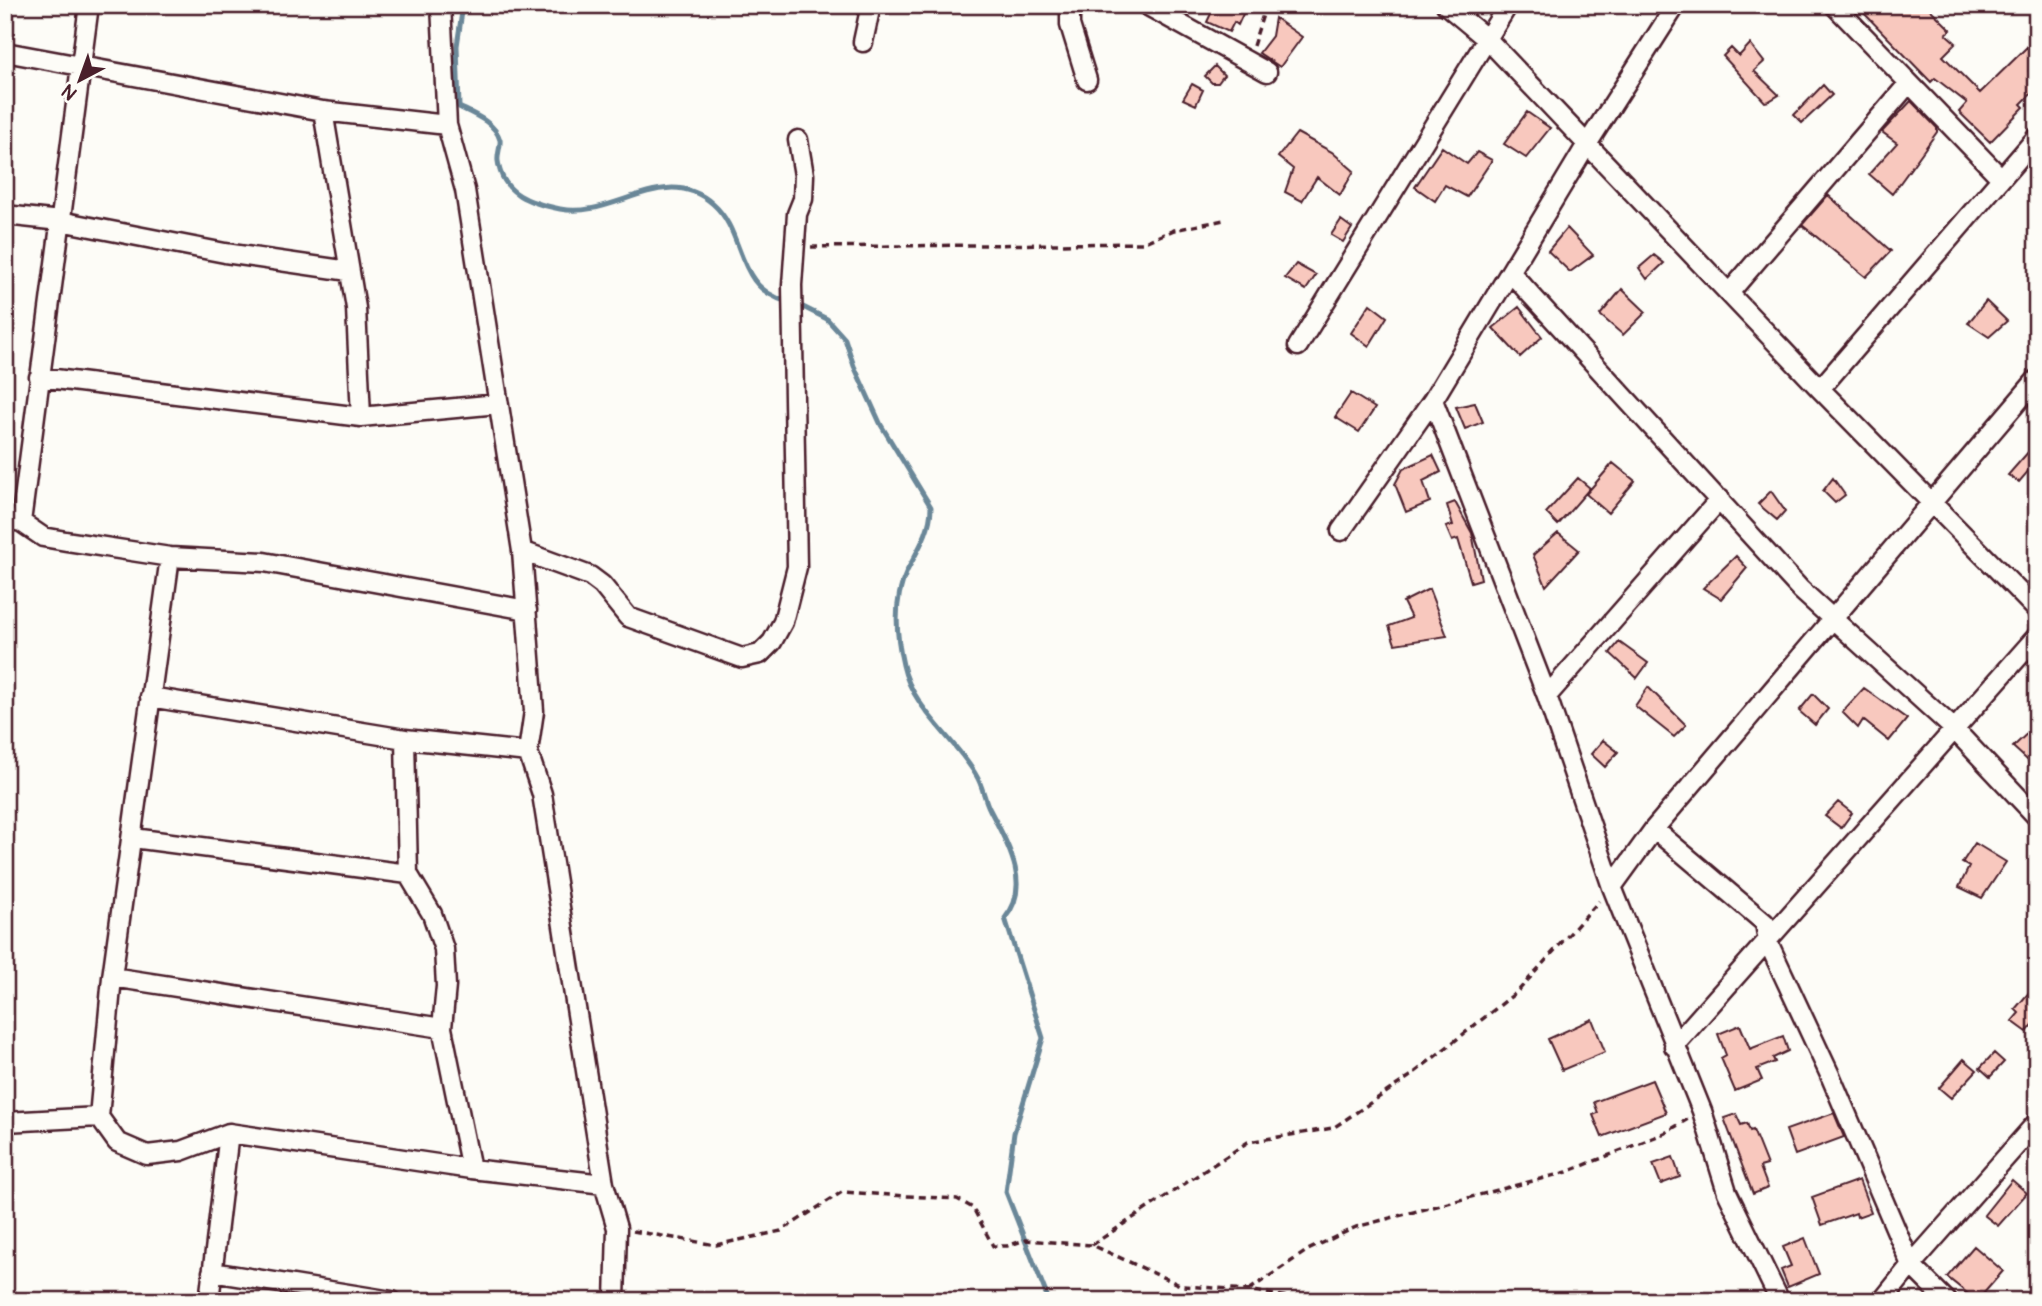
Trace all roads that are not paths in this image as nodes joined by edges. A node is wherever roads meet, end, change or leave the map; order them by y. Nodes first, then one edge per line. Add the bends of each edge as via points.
1 (89, 5) edge
2 (441, 5) edge
3 (871, 5) edge
4 (1070, 5) edge
5 (1146, 5) edge
6 (1446, 5) edge
7 (1508, 5) edge
8 (1675, 5) edge
9 (1834, 5) edge
10 (1488, 40) junction
11 (863, 42) dead end
12 (5, 52) edge
13 (80, 67) junction
14 (1267, 72) dead end
15 (1087, 80) dead end
16 (1909, 83) junction
17 (323, 111) junction
18 (447, 125) junction
19 (2037, 137) edge
20 (798, 140) dead end
21 (1586, 146) junction
22 (2001, 178) junction
23 (5, 215) edge
24 (60, 221) junction
25 (349, 271) junction
26 (1511, 273) junction
27 (1730, 292) junction
28 (1298, 346) dead end
29 (39, 377) junction
30 (2037, 379) edge
31 (1820, 389) junction
32 (1433, 400) junction
33 (498, 404) junction
34 (361, 417) junction
35 (1720, 499) junction
36 (1931, 503) junction
37 (13, 521) edge
38 (1341, 531) dead end
39 (522, 551) junction
40 (170, 557) junction
41 (527, 610) junction
42 (2037, 610) edge
43 (1831, 619) junction
44 (2037, 636) edge
45 (150, 696) junction
46 (1547, 696) junction
47 (1953, 728) junction
48 (404, 740) junction
49 (528, 752) junction
50 (2037, 817) edge
51 (1654, 829) junction
52 (133, 838) junction
53 (408, 874) junction
54 (1612, 887) junction
55 (1769, 942) junction
56 (112, 977) junction
57 (442, 1028) junction
58 (1674, 1046) junction
59 (99, 1117) junction
60 (5, 1122) edge
61 (2037, 1122) edge
62 (229, 1133) junction
63 (471, 1169) junction
64 (604, 1184) junction
65 (1910, 1265) junction
66 (212, 1272) junction
67 (209, 1301) edge
68 (392, 1301) edge
69 (615, 1301) edge
70 (1780, 1301) edge
71 (1882, 1301) edge
72 (1947, 1301) edge

1 - 13 street
2 - 18 street
3 - 11 street
4 - 15 street via 1070,24
5 - 14 street
6 - 10 street
7 - 10 street
8 - 21 street
9 - 16 street
10 - 21 street
10 - 28 street
12 - 13 street
13 - 17 street
13 - 24 street
16 - 22 street
16 - 27 street
17 - 18 street
17 - 25 street
18 - 33 street via 465,190
19 - 22 street
20 - 39 street via 804,175 803,199 796,214 792,285 797,567 783,622 772,642 760,654 742,658 628,617 590,576
21 - 26 street
21 - 27 street
22 - 31 street
23 - 24 street
24 - 25 street
24 - 29 street
25 - 34 street via 360,353
26 - 32 street
26 - 35 street
27 - 31 street
29 - 34 street
29 - 37 street
30 - 36 street
31 - 36 street
32 - 38 street
32 - 46 street
33 - 34 street
33 - 39 street
35 - 43 street
35 - 46 street
36 - 42 street
36 - 43 street
37 - 40 street via 43,537
39 - 41 street
40 - 41 street via 264,562
40 - 45 street
41 - 49 street via 534,711
43 - 47 street
43 - 51 street
44 - 47 street
45 - 48 street
45 - 52 street
46 - 54 street
47 - 50 street
47 - 55 street
48 - 49 street
48 - 53 street
49 - 64 street via 542,794
51 - 54 street
51 - 55 street via 1765,923
52 - 53 street
52 - 56 street
53 - 57 street via 432,914 444,949
54 - 58 street
55 - 58 street
55 - 65 street
56 - 57 street
56 - 59 street
57 - 63 street
58 - 70 street via 1702,1111 1727,1192
59 - 60 street
59 - 62 street via 117,1142 147,1155 181,1151
61 - 65 street
62 - 63 street
62 - 66 street
63 - 64 street
64 - 69 street via 617,1228
65 - 71 street
65 - 72 street
66 - 67 street
66 - 68 street

